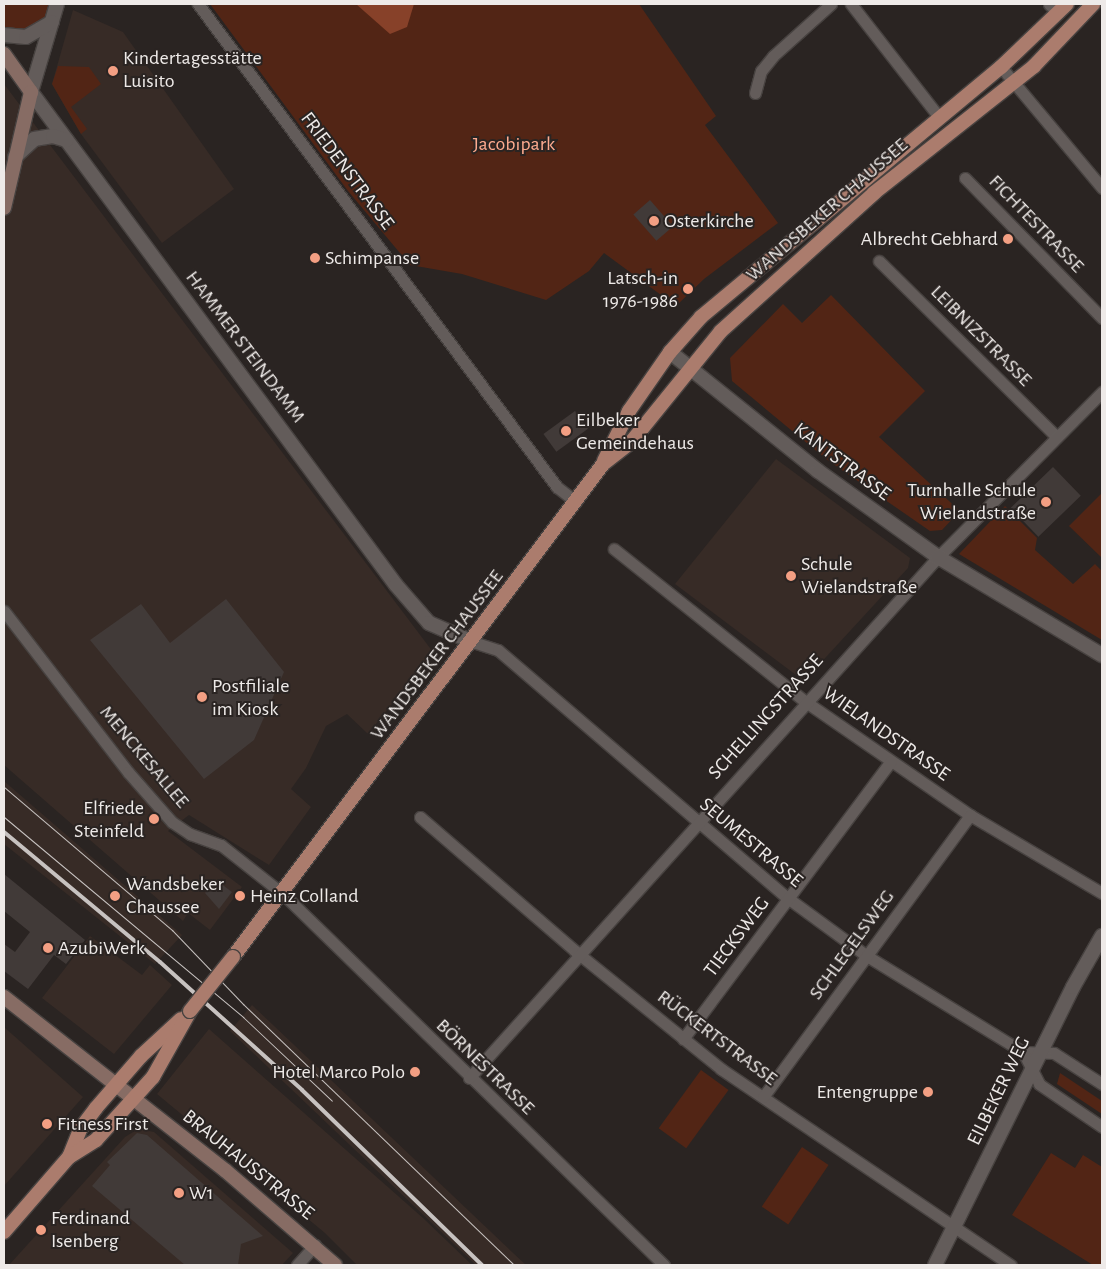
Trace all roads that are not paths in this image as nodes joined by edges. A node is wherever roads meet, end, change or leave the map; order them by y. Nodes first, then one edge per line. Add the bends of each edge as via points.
1 (57, 4) edge
2 (198, 4) edge
3 (830, 4) edge
4 (851, 4) edge
5 (1093, 4) edge
6 (1058, 7) edge
7 (52, 22) junction
8 (4, 35) edge
9 (4, 54) edge
10 (1001, 67) junction
11 (1014, 83) junction
12 (31, 92) junction
13 (755, 92) dead end
14 (939, 117) junction
15 (66, 140) junction
16 (15, 157) junction
17 (965, 178) dead end
18 (1102, 188) edge
19 (4, 208) edge
20 (878, 261) dead end
21 (1102, 318) edge
22 (670, 352) junction
23 (689, 368) junction
24 (1102, 392) edge
25 (1057, 437) junction
26 (603, 464) junction
27 (576, 502) junction
28 (614, 549) dead end
29 (938, 557) junction
30 (4, 611) edge
31 (473, 642) junction
32 (1102, 654) edge
33 (806, 702) junction
34 (892, 761) junction
35 (970, 815) junction
36 (420, 817) dead end
37 (697, 822) junction
38 (1102, 893) edge
39 (283, 894) junction
40 (789, 899) junction
41 (1102, 936) edge
42 (579, 954) junction
43 (867, 956) junction
44 (4, 997) edge
45 (190, 1011) junction
46 (682, 1039) junction
47 (1022, 1052) junction
48 (1040, 1052) junction
49 (1031, 1071) junction
50 (469, 1078) junction
51 (117, 1084) junction
52 (1102, 1084) edge
53 (134, 1097) junction
54 (763, 1097) junction
55 (1102, 1126) edge
56 (69, 1157) junction
57 (955, 1230) junction
58 (4, 1232) edge
59 (315, 1245) junction
60 (297, 1265) edge
61 (335, 1265) edge
62 (664, 1265) edge
63 (935, 1265) edge
64 (1011, 1265) edge

1 - 7 street
2 - 27 street, FRIEDENSTRASSE via 556,487
3 - 13 street via 773,56 761,71
4 - 14 street
5 - 11 main road, WANDSBEKER CHAUSSEE
6 - 10 main road, WANDSBEKER CHAUSSEE
7 - 8 street via 26,37
7 - 12 street
9 - 12 main road, HAMMER STEINDAMM
10 - 11 street
10 - 14 main road, WANDSBEKER CHAUSSEE
11 - 18 street
11 - 23 main road, WANDSBEKER CHAUSSEE via 836,225 750,302
12 - 15 street, HAMMER STEINDAMM
12 - 16 main road
14 - 22 main road, WANDSBEKER CHAUSSEE via 733,287
15 - 16 street via 53,136 34,139
15 - 31 street, HAMMER STEINDAMM via 396,585 429,623
16 - 19 main road
17 - 21 street, FICHTESTRASSE
20 - 25 street, LEIBNIZSTRASSE
22 - 23 street, KANTSTRASSE
22 - 26 main road, WANDSBEKER CHAUSSEE via 625,417
23 - 26 main road, WANDSBEKER CHAUSSEE via 632,441
23 - 29 street, KANTSTRASSE via 818,472
24 - 25 street, SCHELLINGSTRASSE
25 - 29 street, SCHELLINGSTRASSE
26 - 27 main road, WANDSBEKER CHAUSSEE
27 - 31 main road, WANDSBEKER CHAUSSEE
28 - 33 street, WIELANDSTRASSE
29 - 32 street, KANTSTRASSE
29 - 33 street, SCHELLINGSTRASSE
30 - 39 street, MENCKESALLEE via 128,772 172,822 190,834 222,845
31 - 37 street, SEUMESTRASSE via 498,650
31 - 39 main road, WANDSBEKER CHAUSSEE
33 - 34 street, WIELANDSTRASSE
33 - 37 street, SCHELLINGSTRASSE
34 - 35 street, WIELANDSTRASSE
34 - 40 street, TIECKSWEG
35 - 38 street, WIELANDSTRASSE
35 - 43 street, SCHLEGELSWEG
36 - 42 street, RÜCKERTSTRASSE
37 - 40 street, SEUMESTRASSE
37 - 42 street, SCHELLINGSTRASSE
39 - 45 main road, WANDSBEKER CHAUSSEE, bridge
39 - 50 street, BÖRNESTRASSE
40 - 43 street, SEUMESTRASSE
40 - 46 street, TIECKSWEG
41 - 48 street, EILBEKER WEG
42 - 46 street, RÜCKERTSTRASSE
42 - 50 street, SCHELLINGSTRASSE
43 - 47 street, SEUMESTRASSE
43 - 54 street, SCHLEGELSWEG
44 - 51 main road, BRAUHAUSSTRASSE
45 - 51 main road
45 - 53 main road via 157,1071
46 - 54 street, RÜCKERTSTRASSE
47 - 48 street
47 - 49 street
48 - 49 street, EILBEKER WEG
48 - 52 street via 1059,1056
49 - 55 street via 1044,1088
49 - 57 street, EILBEKER WEG
50 - 62 street, BÖRNESTRASSE
51 - 53 main road, BRAUHAUSSTRASSE
51 - 56 main road via 81,1128
53 - 56 main road via 96,1140
53 - 59 main road, BRAUHAUSSTRASSE
54 - 57 street, RÜCKERTSTRASSE
56 - 58 main road
57 - 63 street, EILBEKER WEG
57 - 64 street, RÜCKERTSTRASSE
59 - 60 street
59 - 61 main road, BRAUHAUSSTRASSE

